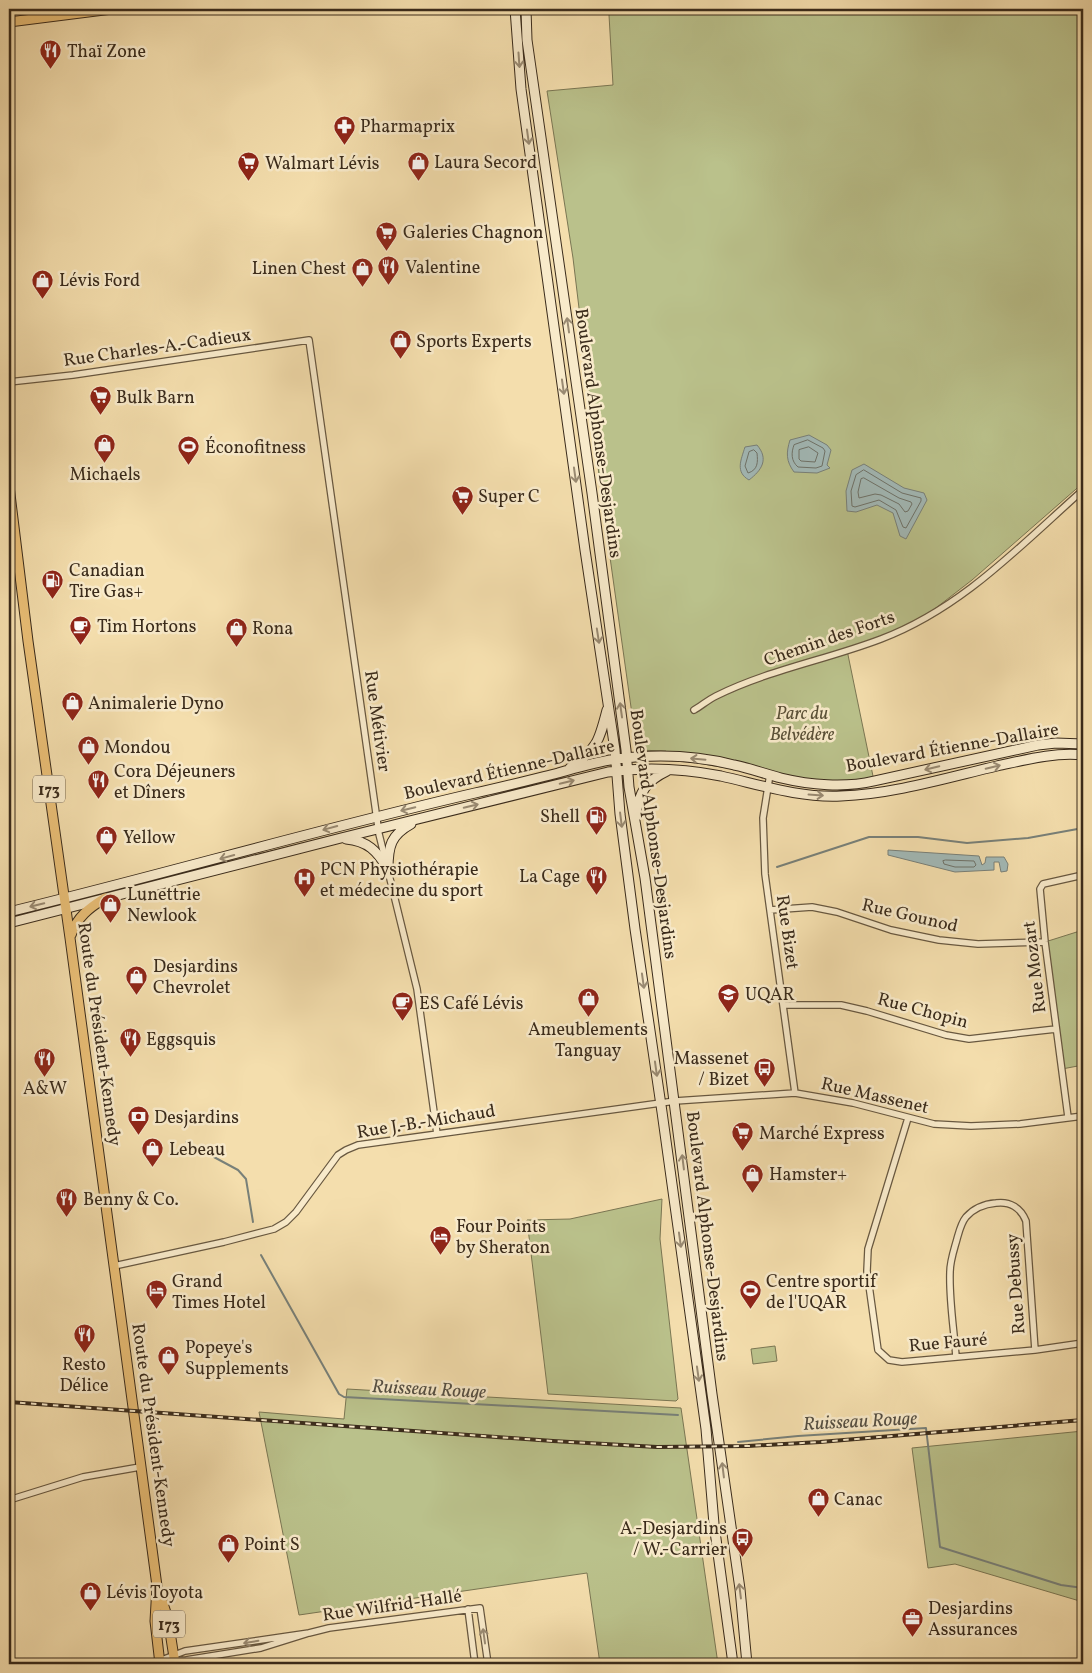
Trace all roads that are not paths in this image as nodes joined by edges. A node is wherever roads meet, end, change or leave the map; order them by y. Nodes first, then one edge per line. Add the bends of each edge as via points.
1 (112, 9) edge
2 (515, 9) edge
3 (526, 9) edge
4 (9, 22) edge
5 (309, 340) joint
6 (9, 382) edge
7 (9, 486) edge
8 (1083, 490) edge
9 (608, 707) junction
10 (694, 710) dead end
11 (1083, 744) edge
12 (1083, 755) edge
13 (627, 758) junction
14 (615, 760) junction
15 (670, 770) junction
16 (566, 771) junction
17 (616, 771) junction
18 (628, 771) junction
19 (770, 774) junction
20 (768, 788) junction
21 (377, 816) junction
22 (424, 818) junction
23 (635, 821) junction
24 (379, 829) junction
25 (341, 838) junction
26 (388, 869) junction
27 (1083, 875) edge
28 (65, 898) junction
29 (105, 898) junction
30 (66, 908) junction
31 (770, 910) junction
32 (9, 912) edge
33 (9, 923) edge
34 (70, 938) junction
35 (1045, 942) junction
36 (783, 1005) junction
37 (1056, 1029) junction
38 (795, 1093) junction
39 (675, 1101) junction
40 (660, 1102) junction
41 (1083, 1116) edge
42 (1068, 1117) junction
43 (908, 1118) junction
44 (437, 1134) junction
45 (114, 1266) junction
46 (1083, 1343) edge
47 (1035, 1350) junction
48 (956, 1357) junction
49 (140, 1467) junction
50 (9, 1500) edge
51 (157, 1586) junction
52 (468, 1609) junction
53 (174, 1660) edge
54 (160, 1663) edge
55 (144, 1664) edge
56 (475, 1664) edge
57 (488, 1664) edge
58 (733, 1664) edge
59 (747, 1664) edge

1 - 4 main road
2 -> 9 main road, Boulevard Alphonse-Desjardins via 521,89
13 -> 3 main road, Boulevard Alphonse-Desjardins via 527,40
5 - 6 street, Rue Charles-A.-Cadieux
5 - 21 street, Rue Métivier
7 - 28 main road, Route du Président-Kennedy / 173
8 - 10 street, Chemin des Forts via 980,582 934,614 881,639 757,679 716,696
9 - 14 main road, Boulevard Alphonse-Desjardins
9 - 16 main road via 600,739 594,749
11 -> 19 main road, Boulevard Étienne-Dallaire via 1038,744 870,782 823,784
20 -> 12 main road, Boulevard Étienne-Dallaire via 816,796 863,795 1044,756
13 - 14 main road, Boulevard Étienne-Dallaire
13 - 18 main road, Boulevard Alphonse-Desjardins
19 -> 13 main road, Boulevard Étienne-Dallaire via 706,760
14 - 16 main road, Boulevard Étienne-Dallaire
14 - 17 main road, Boulevard Alphonse-Desjardins
15 - 18 main road, Boulevard Étienne-Dallaire
15 - 20 main road, Boulevard Étienne-Dallaire via 722,776
15 - 23 main road via 647,785 639,798
16 -> 21 main road, Boulevard Étienne-Dallaire
17 - 18 main road, Boulevard Étienne-Dallaire
22 -> 17 main road, Boulevard Étienne-Dallaire
17 -> 40 main road, Boulevard Alphonse-Desjardins
18 - 23 main road, Boulevard Alphonse-Desjardins
19 - 20 street, Rue Bizet
20 - 31 street, Rue Bizet via 763,818
21 - 24 street, Rue Métivier
21 -> 28 main road, Boulevard Étienne-Dallaire
22 - 24 main road, Boulevard Étienne-Dallaire
22 - 26 main road via 394,838 389,849
23 - 39 main road, Boulevard Alphonse-Desjardins
24 - 25 main road, Boulevard Étienne-Dallaire
24 - 26 street, Rue Métivier
25 - 26 main road via 369,845
25 - 29 main road, Boulevard Étienne-Dallaire
26 - 44 street, Rue Métivier via 417,988
27 - 35 street, Rue Mozart via 1043,884 1040,889
28 - 30 main road, Route du Président-Kennedy / 173
28 -> 32 main road, Boulevard Étienne-Dallaire
29 - 30 main road, Boulevard Étienne-Dallaire
29 - 34 main road via 81,916
30 - 33 main road, Boulevard Étienne-Dallaire
30 - 34 main road, Route du Président-Kennedy / 173
31 - 35 street, Rue Gounod via 812,907 939,940 978,944
31 - 36 street, Rue Bizet
34 - 45 main road, Route du Président-Kennedy / 173
35 - 37 street, Rue Mozart
36 - 37 street, Rue Chopin via 841,1005 969,1039
36 - 38 street, Rue Bizet
37 - 42 street, Rue Mozart
38 - 39 street, Rue Massenet
38 - 43 street, Rue Massenet via 853,1103
39 - 40 street, Rue Massenet
59 -> 39 main road, Boulevard Alphonse-Desjardins
40 - 44 street, Rue J.-B.-Michaud
40 -> 58 main road, Boulevard Alphonse-Desjardins via 706,1429 714,1524
41 - 42 street, Rue Massenet
42 - 43 street, Rue Massenet via 1020,1124 971,1126 934,1124
43 - 48 street, Rue Fauré via 868,1249 867,1271 878,1350 889,1360 902,1362
44 - 45 street, Rue J.-B.-Michaud via 358,1145 346,1150 330,1165 296,1212 274,1229
45 - 49 main road, Route du Président-Kennedy / 173
46 - 47 street, Rue Fauré
47 - 48 street, Rue Fauré
47 - 48 street, Rue Debussy via 1026,1221 1016,1207 1000,1202 972,1211 959,1230 950,1272
49 - 50 street via 83,1477
49 - 51 main road, Route du Président-Kennedy / 173
51 - 53 main road, Route du Président-Kennedy / 173 via 168,1619
51 - 54 main road, Route du Président-Kennedy / 173
52 - 53 street, Rue Wilfrid-Hallé via 335,1628 261,1648
52 - 56 street
57 -> 52 street, Rue Wilfrid-Hallé via 480,1608
53 - 54 street, Rue Wilfrid-Hallé
54 - 55 street, Rue Wilfrid-Hallé

